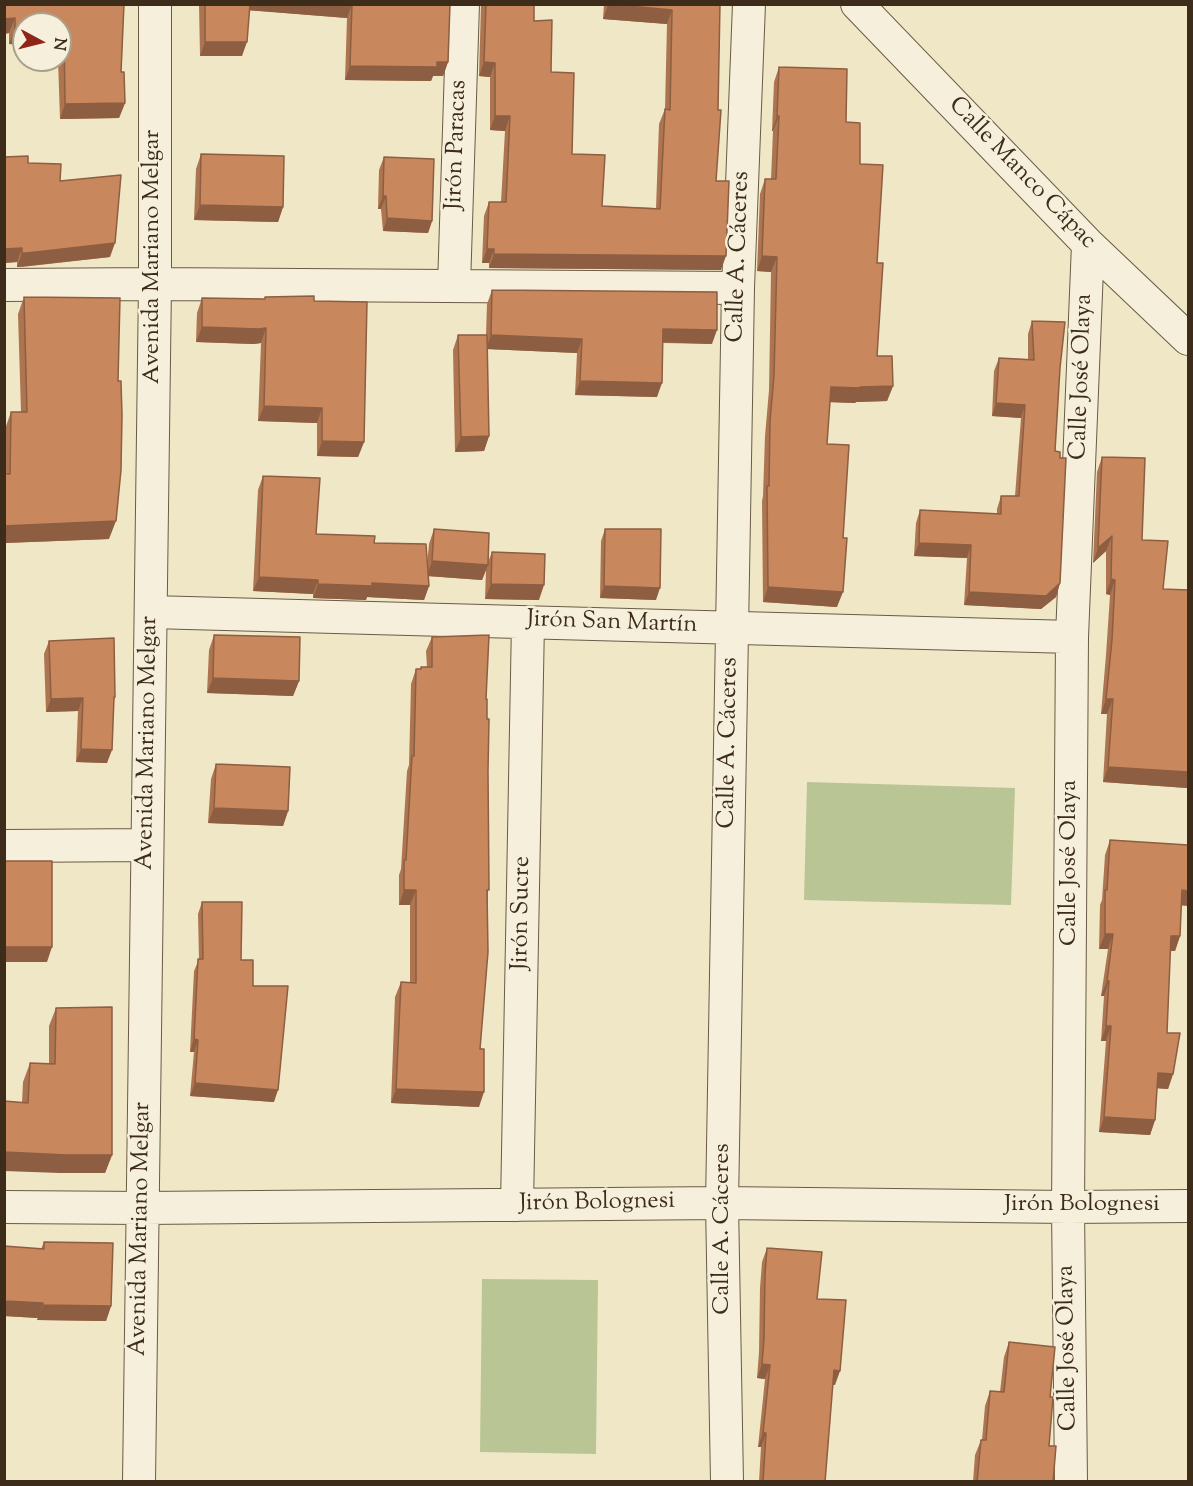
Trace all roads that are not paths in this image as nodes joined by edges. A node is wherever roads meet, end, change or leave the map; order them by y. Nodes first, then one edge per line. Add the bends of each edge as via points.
1 (155, 4) edge
2 (463, 4) edge
3 (749, 4) edge
4 (857, 4) edge
5 (1088, 244) junction
6 (155, 284) junction
7 (4, 285) edge
8 (454, 286) junction
9 (738, 288) junction
10 (1188, 339) edge
11 (151, 612) junction
12 (528, 622) junction
13 (732, 627) junction
14 (1072, 637) junction
15 (147, 845) junction
16 (4, 846) edge
17 (722, 1203) junction
18 (517, 1205) junction
19 (1188, 1206) edge
20 (4, 1207) edge
21 (1068, 1207) junction
22 (143, 1208) junction
23 (139, 1482) edge
24 (727, 1482) edge
25 (1071, 1482) edge

1 - 6 street, Avenida Mariano Melgar
2 - 8 street, Jirón Paracas
3 - 9 street, Calle A. Cáceres
4 - 5 street, Calle Manco Cápac
5 - 10 street, Calle Manco Cápac
5 - 14 street, Calle José Olaya
6 - 7 street
6 - 8 street
6 - 11 street, Avenida Mariano Melgar
8 - 9 street
9 - 13 street, Calle A. Cáceres
11 - 12 street, Jirón San Martín
11 - 15 street, Avenida Mariano Melgar
12 - 13 street, Jirón San Martín
12 - 18 street, Jirón Sucre
13 - 14 street, Jirón San Martín
13 - 17 street, Calle A. Cáceres
14 - 21 street, Calle José Olaya
15 - 16 street
15 - 22 street, Avenida Mariano Melgar
17 - 18 street, Jirón Bolognesi
17 - 21 street, Jirón Bolognesi
17 - 24 street, Calle A. Cáceres
18 - 22 street, Jirón Bolognesi
19 - 21 street, Jirón Bolognesi
20 - 22 street, Jirón Bolognesi
21 - 25 street, Calle José Olaya
22 - 23 street, Avenida Mariano Melgar

